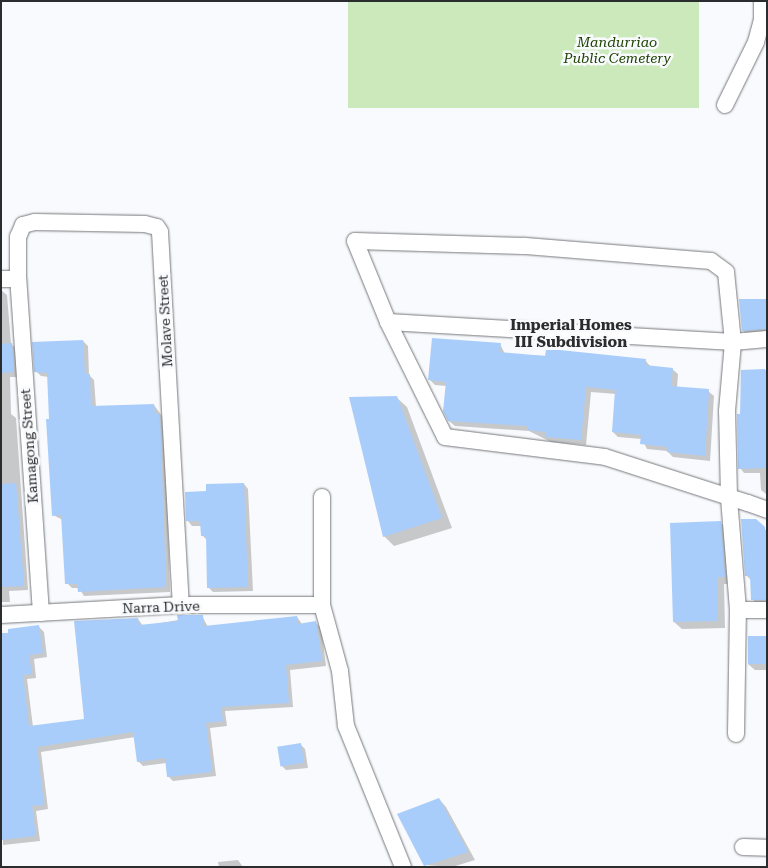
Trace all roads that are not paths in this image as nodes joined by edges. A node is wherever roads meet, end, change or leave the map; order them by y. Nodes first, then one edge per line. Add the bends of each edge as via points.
1 (762, 1) edge
2 (725, 105) dead end
3 (9, 279) edge
4 (388, 322) junction
5 (767, 339) edge
6 (732, 342) junction
7 (322, 497) dead end
8 (728, 497) junction
9 (767, 510) edge
10 (181, 605) junction
11 (322, 605) junction
12 (738, 610) junction
13 (767, 610) edge
14 (40, 613) junction
15 (1, 615) edge
16 (736, 734) dead end
17 (743, 847) dead end
18 (767, 848) edge
19 (403, 867) edge

1 - 2 street via 762,20 756,42
3 - 10 street, Molave Street via 23,226 35,222 145,224 157,227 160,232
3 - 14 street, Kamagong Street
4 - 6 street
4 - 6 street via 355,241 524,246 711,261 726,272
4 - 8 street via 445,437 605,457
5 - 6 street
6 - 8 street via 727,411
7 - 11 street
8 - 9 street
8 - 12 street
10 - 11 street, Narra Drive
10 - 14 street, Narra Drive
11 - 19 street via 340,671 346,726
12 - 13 street
12 - 16 street
14 - 15 street, Narra Drive
17 - 18 street

